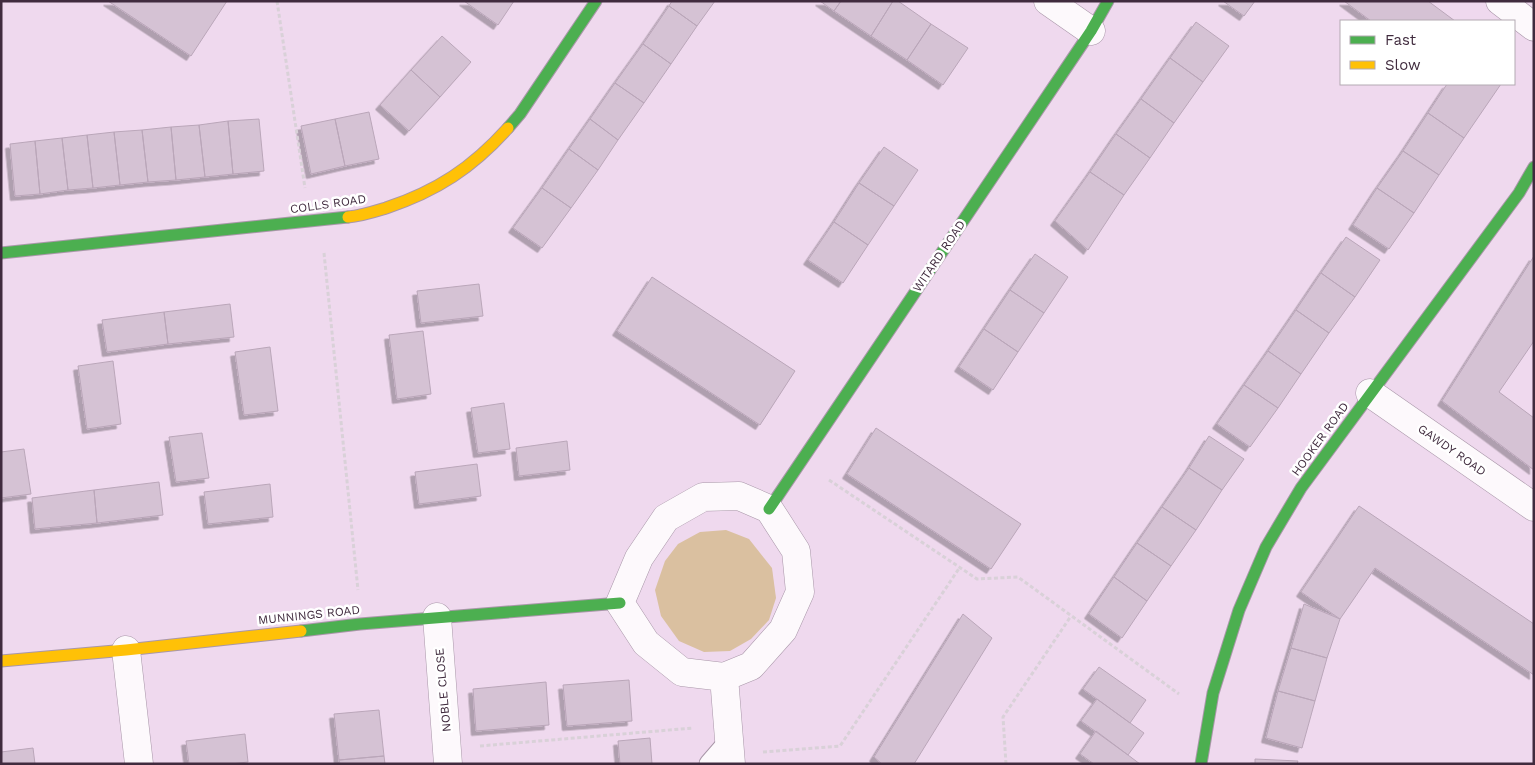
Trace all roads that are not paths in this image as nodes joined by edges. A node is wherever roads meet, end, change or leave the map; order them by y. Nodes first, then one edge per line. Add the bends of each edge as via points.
1 (596, 1) edge
2 (1048, 1) edge
3 (1108, 1) edge
4 (1500, 1) edge
5 (1534, 27) edge
6 (1090, 31) junction
7 (1534, 167) edge
8 (1, 253) edge
9 (1370, 393) junction
10 (1534, 507) edge
11 (769, 509) junction
12 (620, 602) junction
13 (437, 617) junction
14 (126, 650) junction
15 (1, 661) edge
16 (724, 677) junction
17 (726, 750) edge
18 (448, 756) edge
19 (139, 764) edge
20 (1201, 764) edge

1 - 8 street, COLLS ROAD via 520,114 488,150 454,177 410,200 360,216
2 - 6 street
3 - 6 street, WITARD ROAD
4 - 5 street
6 - 11 street, WITARD ROAD
7 - 9 street, HOOKER ROAD via 1519,194
9 - 10 street, GAWDY ROAD
9 - 20 street, HOOKER ROAD via 1301,488 1266,547 1239,610 1213,693
11 - 12 street via 739,496 703,497 666,518 639,558
11 - 16 street via 796,551 800,592 783,630 751,666
12 - 13 street, MUNNINGS ROAD
12 - 16 street via 646,643 682,672
13 - 14 street, MUNNINGS ROAD
13 - 18 street, NOBLE CLOSE
14 - 15 street, MUNNINGS ROAD
14 - 19 street
16 - 17 street

